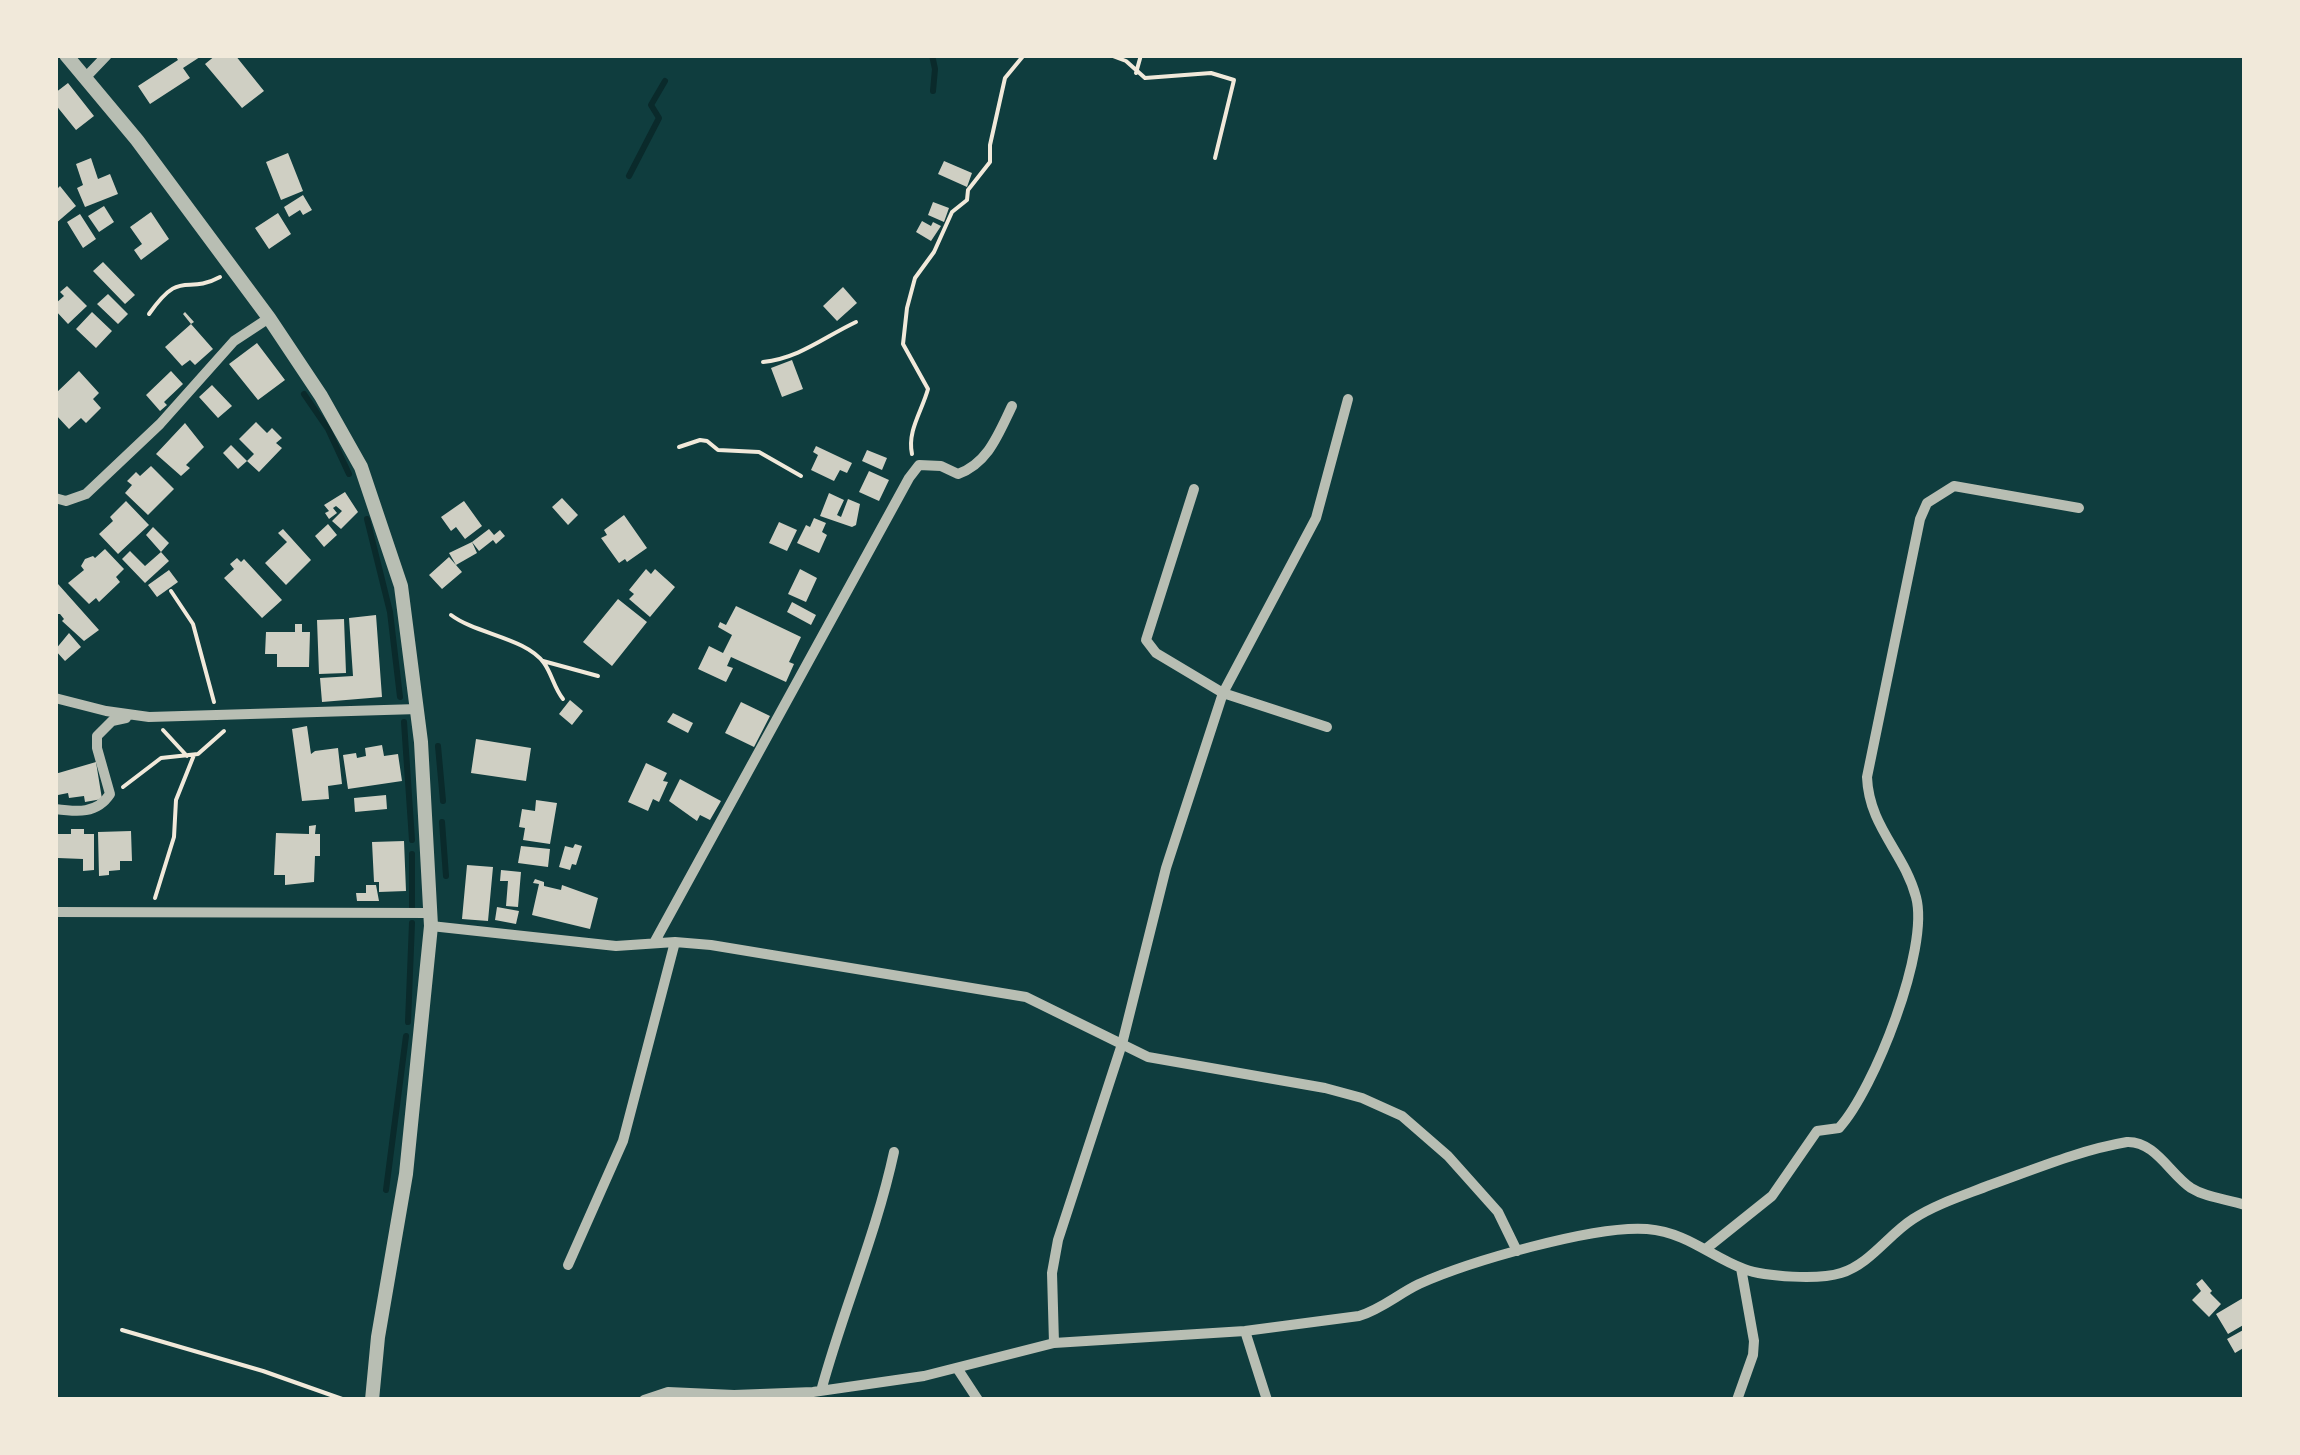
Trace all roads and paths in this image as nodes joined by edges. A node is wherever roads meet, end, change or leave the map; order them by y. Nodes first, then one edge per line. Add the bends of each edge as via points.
1 (66, 55) edge
2 (107, 55) edge
3 (1024, 55) edge
4 (1110, 55) edge
5 (1140, 55) edge
6 (1136, 72) junction
7 (86, 77) junction
8 (1215, 158) dead end
9 (233, 268) junction
10 (149, 314) dead end
11 (269, 318) junction
12 (856, 322) dead end
13 (763, 362) dead end
14 (1348, 399) dead end
15 (1012, 406) dead end
16 (680, 447) dead end
17 (919, 465) junction
18 (801, 476) dead end
19 (1194, 489) dead end
20 (55, 498) edge
21 (2079, 508) dead end
22 (170, 591) dead end
23 (451, 615) dead end
24 (543, 661) junction
25 (598, 676) dead end
26 (1224, 692) junction
27 (55, 698) edge
28 (563, 698) dead end
29 (418, 708) junction
30 (135, 715) junction
31 (220, 715) junction
32 (242, 715) junction
33 (148, 717) junction
34 (1326, 727) dead end
35 (191, 755) junction
36 (110, 794) junction
37 (55, 810) edge
38 (55, 912) edge
39 (150, 912) junction
40 (432, 919) junction
41 (675, 942) junction
42 (654, 943) junction
43 (1122, 1044) junction
44 (894, 1152) dead end
45 (2245, 1205) edge
46 (1707, 1248) junction
47 (1517, 1251) junction
48 (568, 1265) dead end
49 (1740, 1268) junction
50 (122, 1330) dead end
51 (1245, 1331) junction
52 (1054, 1343) junction
53 (957, 1368) junction
54 (821, 1391) junction
55 (345, 1400) edge
56 (372, 1400) edge
57 (644, 1400) edge
58 (978, 1400) edge
59 (1267, 1400) edge
60 (1737, 1400) edge

1 - 7 street
2 - 7 street
3 - 17 path via 1005,78 990,162 952,212 915,278 907,308 904,344 928,388 910,444
4 - 6 path
5 - 6 path
6 - 8 path via 1145,78 1212,73 1234,80
7 - 9 street
9 - 10 path via 211,282 176,285
9 - 11 street
11 - 20 street via 234,341 86,494
11 - 29 street via 329,410 376,504 401,586
12 - 13 path via 785,360
14 - 26 street via 1316,518
15 - 17 street via 975,468 958,474
16 - 18 path via 700,440 732,453 752,450
17 - 42 street
19 - 26 street via 1146,640 1156,654
21 - 46 street via 1954,486 1927,503 1867,777 1874,819 1917,899 1906,991 1844,1124 1817,1131 1772,1196
22 - 31 path via 193,624
23 - 24 path
24 - 25 path
24 - 28 path
26 - 34 street
26 - 43 street via 1166,868
27 - 30 street
29 - 32 street
29 - 40 street
30 - 33 street
30 - 36 street via 112,721 97,736
31 - 32 street
31 - 33 street
32 - 35 path
33 - 35 path
35 - 36 path via 161,758
35 - 39 path
36 - 37 street via 104,805 84,812
38 - 39 street
39 - 40 street
40 - 42 street via 616,946
40 - 56 street via 406,1174
41 - 42 street
41 - 43 street via 1026,997
41 - 48 street via 623,1142
43 - 47 street via 1183,1066 1343,1093 1402,1116 1480,1190
43 - 52 street via 1058,1240
44 - 54 street via 882,1210
45 - 49 street via 2190,1187 2148,1148 2127,1142 2045,1165 1914,1218 1840,1274
46 - 47 street via 1647,1229
46 - 49 street
47 - 51 street via 1417,1285 1359,1316
49 - 60 street via 1754,1341
50 - 55 path
51 - 52 street
51 - 59 street
52 - 53 street
53 - 54 street
53 - 58 street
54 - 57 street via 668,1392

